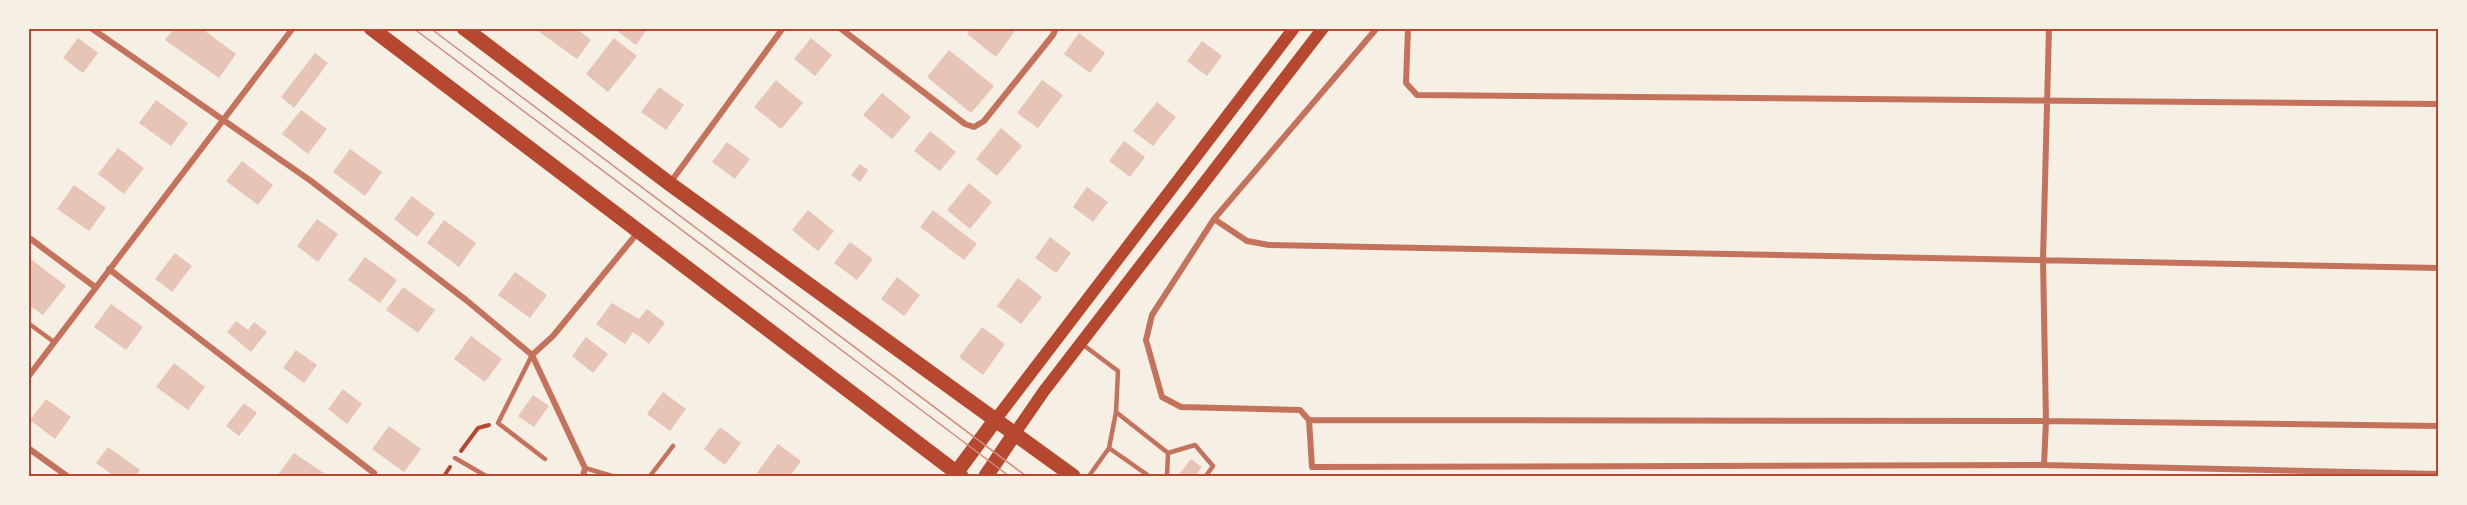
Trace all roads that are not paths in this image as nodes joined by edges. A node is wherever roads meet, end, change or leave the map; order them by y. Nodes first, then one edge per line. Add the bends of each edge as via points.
1 (91, 28) edge
2 (293, 28) edge
3 (371, 28) edge
4 (464, 28) edge
5 (783, 28) edge
6 (840, 28) edge
7 (1056, 28) edge
8 (1294, 28) edge
9 (1323, 28) edge
10 (1377, 28) edge
11 (1408, 28) edge
12 (2049, 28) edge
13 (2047, 101) junction
14 (2439, 104) edge
15 (222, 120) junction
16 (670, 184) junction
17 (1214, 219) junction
18 (639, 230) junction
19 (28, 237) edge
20 (2043, 260) junction
21 (109, 268) junction
22 (2439, 268) edge
23 (95, 287) junction
24 (28, 323) edge
25 (54, 342) junction
26 (1081, 343) junction
27 (532, 355) junction
28 (28, 377) edge
29 (1116, 412) junction
30 (996, 419) junction
31 (1309, 420) junction
32 (2046, 421) junction
33 (2439, 426) edge
34 (1015, 433) junction
35 (673, 447) dead end
36 (28, 448) edge
37 (1109, 448) junction
38 (1168, 453) junction
39 (455, 458) road end
40 (545, 459) dead end
41 (2044, 465) junction
42 (585, 468) junction
43 (375, 473) dead end
44 (2439, 474) edge
45 (956, 475) edge
46 (67, 477) edge
47 (486, 477) edge
48 (583, 477) edge
49 (612, 477) edge
50 (650, 477) edge
51 (986, 477) edge
52 (1073, 477) edge
53 (1089, 477) edge
54 (1149, 477) edge
55 (1167, 477) edge
56 (1206, 477) edge

1 - 15 street
2 - 15 street
3 - 18 main road
4 - 16 main road
5 - 16 street
6 - 7 street via 974,127 984,121
8 - 30 main road
9 - 26 main road
10 - 17 street
11 - 13 street via 1406,83 1417,95
12 - 13 street
13 - 14 street
13 - 20 street
15 - 21 street
15 - 27 street via 311,181
16 - 30 main road
17 - 20 street via 1247,241 1269,244
17 - 31 street via 1152,315 1146,340 1162,397 1181,407 1300,410
18 - 27 street via 553,336
18 - 45 main road
19 - 23 street
20 - 22 street
20 - 32 street
21 - 23 street
21 - 43 street
23 - 25 street
24 - 25 lane
25 - 28 street
26 - 29 lane via 1118,371
26 - 34 main road
27 - 40 lane via 498,423
27 - 42 street
29 - 37 lane
29 - 38 lane
30 - 34 main road
30 - 45 main road
31 - 32 street
31 - 41 street via 1312,467
32 - 33 street
32 - 41 street
34 - 51 main road
34 - 52 main road
35 - 50 lane
36 - 46 street
37 - 53 lane
37 - 54 lane
38 - 55 lane
38 - 56 lane via 1195,445 1213,466
39 - 47 lane
41 - 44 street
42 - 48 street
42 - 49 lane

